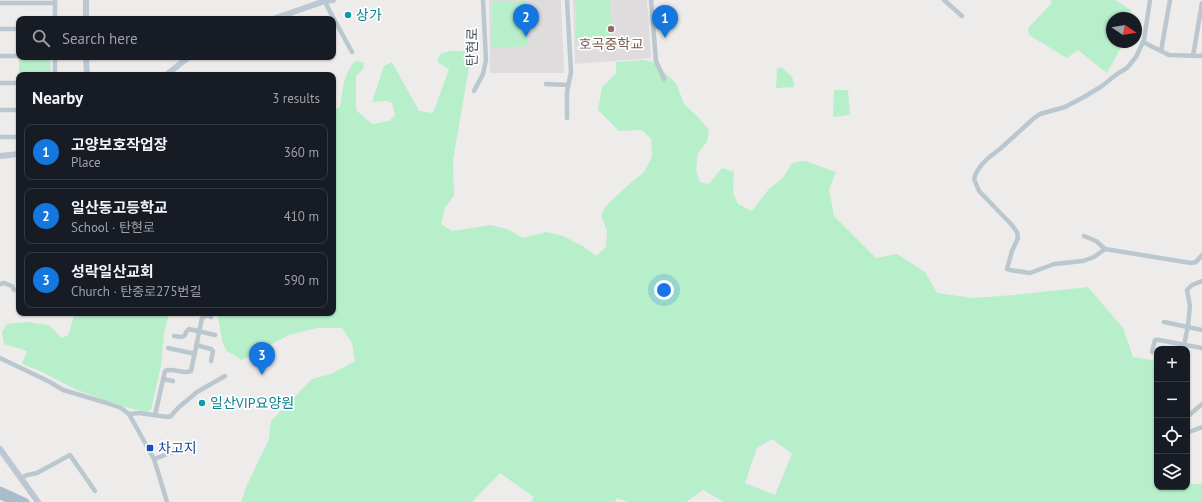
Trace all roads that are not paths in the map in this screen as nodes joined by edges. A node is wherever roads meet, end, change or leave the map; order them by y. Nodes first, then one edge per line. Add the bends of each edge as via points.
1 (86, 0) edge
2 (325, 0) edge
3 (333, 0) edge
4 (483, 0) edge
5 (567, 0) edge
6 (651, 0) edge
7 (944, 0) edge
8 (1150, 0) edge
9 (1170, 0) edge
10 (0, 2) edge
11 (55, 2) edge
12 (1202, 3) edge
13 (55, 16) edge
14 (86, 16) edge
15 (281, 16) edge
16 (332, 16) edge
17 (962, 16) dead end
18 (336, 23) edge
19 (16, 28) edge
20 (0, 29) edge
21 (1144, 42) junction
22 (1161, 51) junction
23 (352, 52) dead end
24 (1202, 55) edge
25 (0, 56) edge
26 (16, 56) edge
27 (1192, 56) junction
28 (56, 60) edge
29 (86, 60) edge
30 (185, 60) edge
31 (56, 72) edge
32 (87, 72) edge
33 (170, 72) edge
34 (664, 79) dead end
35 (0, 83) edge
36 (16, 83) edge
37 (546, 84) dead end
38 (568, 85) junction
39 (474, 91) dead end
40 (0, 110) edge
41 (16, 110) edge
42 (567, 118) dead end
43 (0, 137) edge
44 (16, 137) edge
45 (16, 154) edge
46 (0, 156) edge
47 (1084, 236) dead end
48 (1105, 249) junction
49 (1202, 255) edge
50 (1202, 281) edge
51 (0, 284) edge
52 (14, 290) dead end
53 (205, 316) edge
54 (1164, 322) dead end
55 (1188, 326) junction
56 (1202, 330) edge
57 (199, 332) junction
58 (215, 334) dead end
59 (174, 336) dead end
60 (196, 345) junction
61 (1184, 345) junction
62 (168, 348) dead end
63 (1202, 348) edge
64 (1152, 352) dead end
65 (195, 354) junction
66 (0, 358) edge
67 (211, 361) dead end
68 (225, 376) dead end
69 (163, 379) junction
70 (173, 381) dead end
71 (1202, 404) edge
72 (129, 414) junction
73 (1190, 414) edge
74 (156, 415) junction
75 (1202, 427) edge
76 (1190, 432) edge
77 (190, 443) dead end
78 (0, 449) edge
79 (154, 459) junction
80 (21, 478) junction
81 (0, 490) edge
82 (96, 491) dead end
83 (0, 496) edge
84 (15, 502) edge
85 (26, 502) edge
86 (38, 502) edge
87 (167, 502) edge

1 - 14 main road
2 - 3 main road
2 - 15 main road
2 - 16 street
4 - 39 street, 탄현로 via 486,60 484,74
5 - 38 street via 571,72
6 - 34 street via 656,61
7 - 17 street
8 - 21 street
9 - 22 street
10 - 11 street
11 - 13 street
12 - 27 street
18 - 23 street
19 - 20 street
21 - 22 street
21 - 48 street via 1127,68 1102,86 1064,107 1040,114 1033,119 980,166 974,179 979,191 1017,232 1018,238 1007,269 1030,273 1054,264 1082,261
22 - 27 street via 1169,56
24 - 27 street
25 - 26 street
28 - 31 street
29 - 32 main road
30 - 33 main road
35 - 36 street
37 - 38 street
38 - 42 street
40 - 41 street
43 - 44 street
45 - 46 main road
47 - 48 street via 1096,241
48 - 49 street via 1191,263 1196,262
50 - 55 street via 1187,290 1190,306
51 - 52 street via 12,286
53 - 57 street via 202,318
54 - 55 street
55 - 56 street
55 - 61 street
57 - 58 street
57 - 59 street via 189,329 182,337
57 - 60 street
60 - 65 street
60 - 67 street via 213,351
61 - 63 street
61 - 64 street via 1156,340
62 - 65 street
65 - 69 street via 192,371 168,369
66 - 72 street via 63,390 121,408
68 - 74 street via 197,392 168,418
69 - 70 street
69 - 74 street
71 - 73 street
72 - 74 street
72 - 79 street
75 - 76 street
77 - 79 street
78 - 80 main road
79 - 87 street
80 - 82 street via 37,473 70,455
80 - 86 main road
81 - 85 main road
83 - 84 main road

